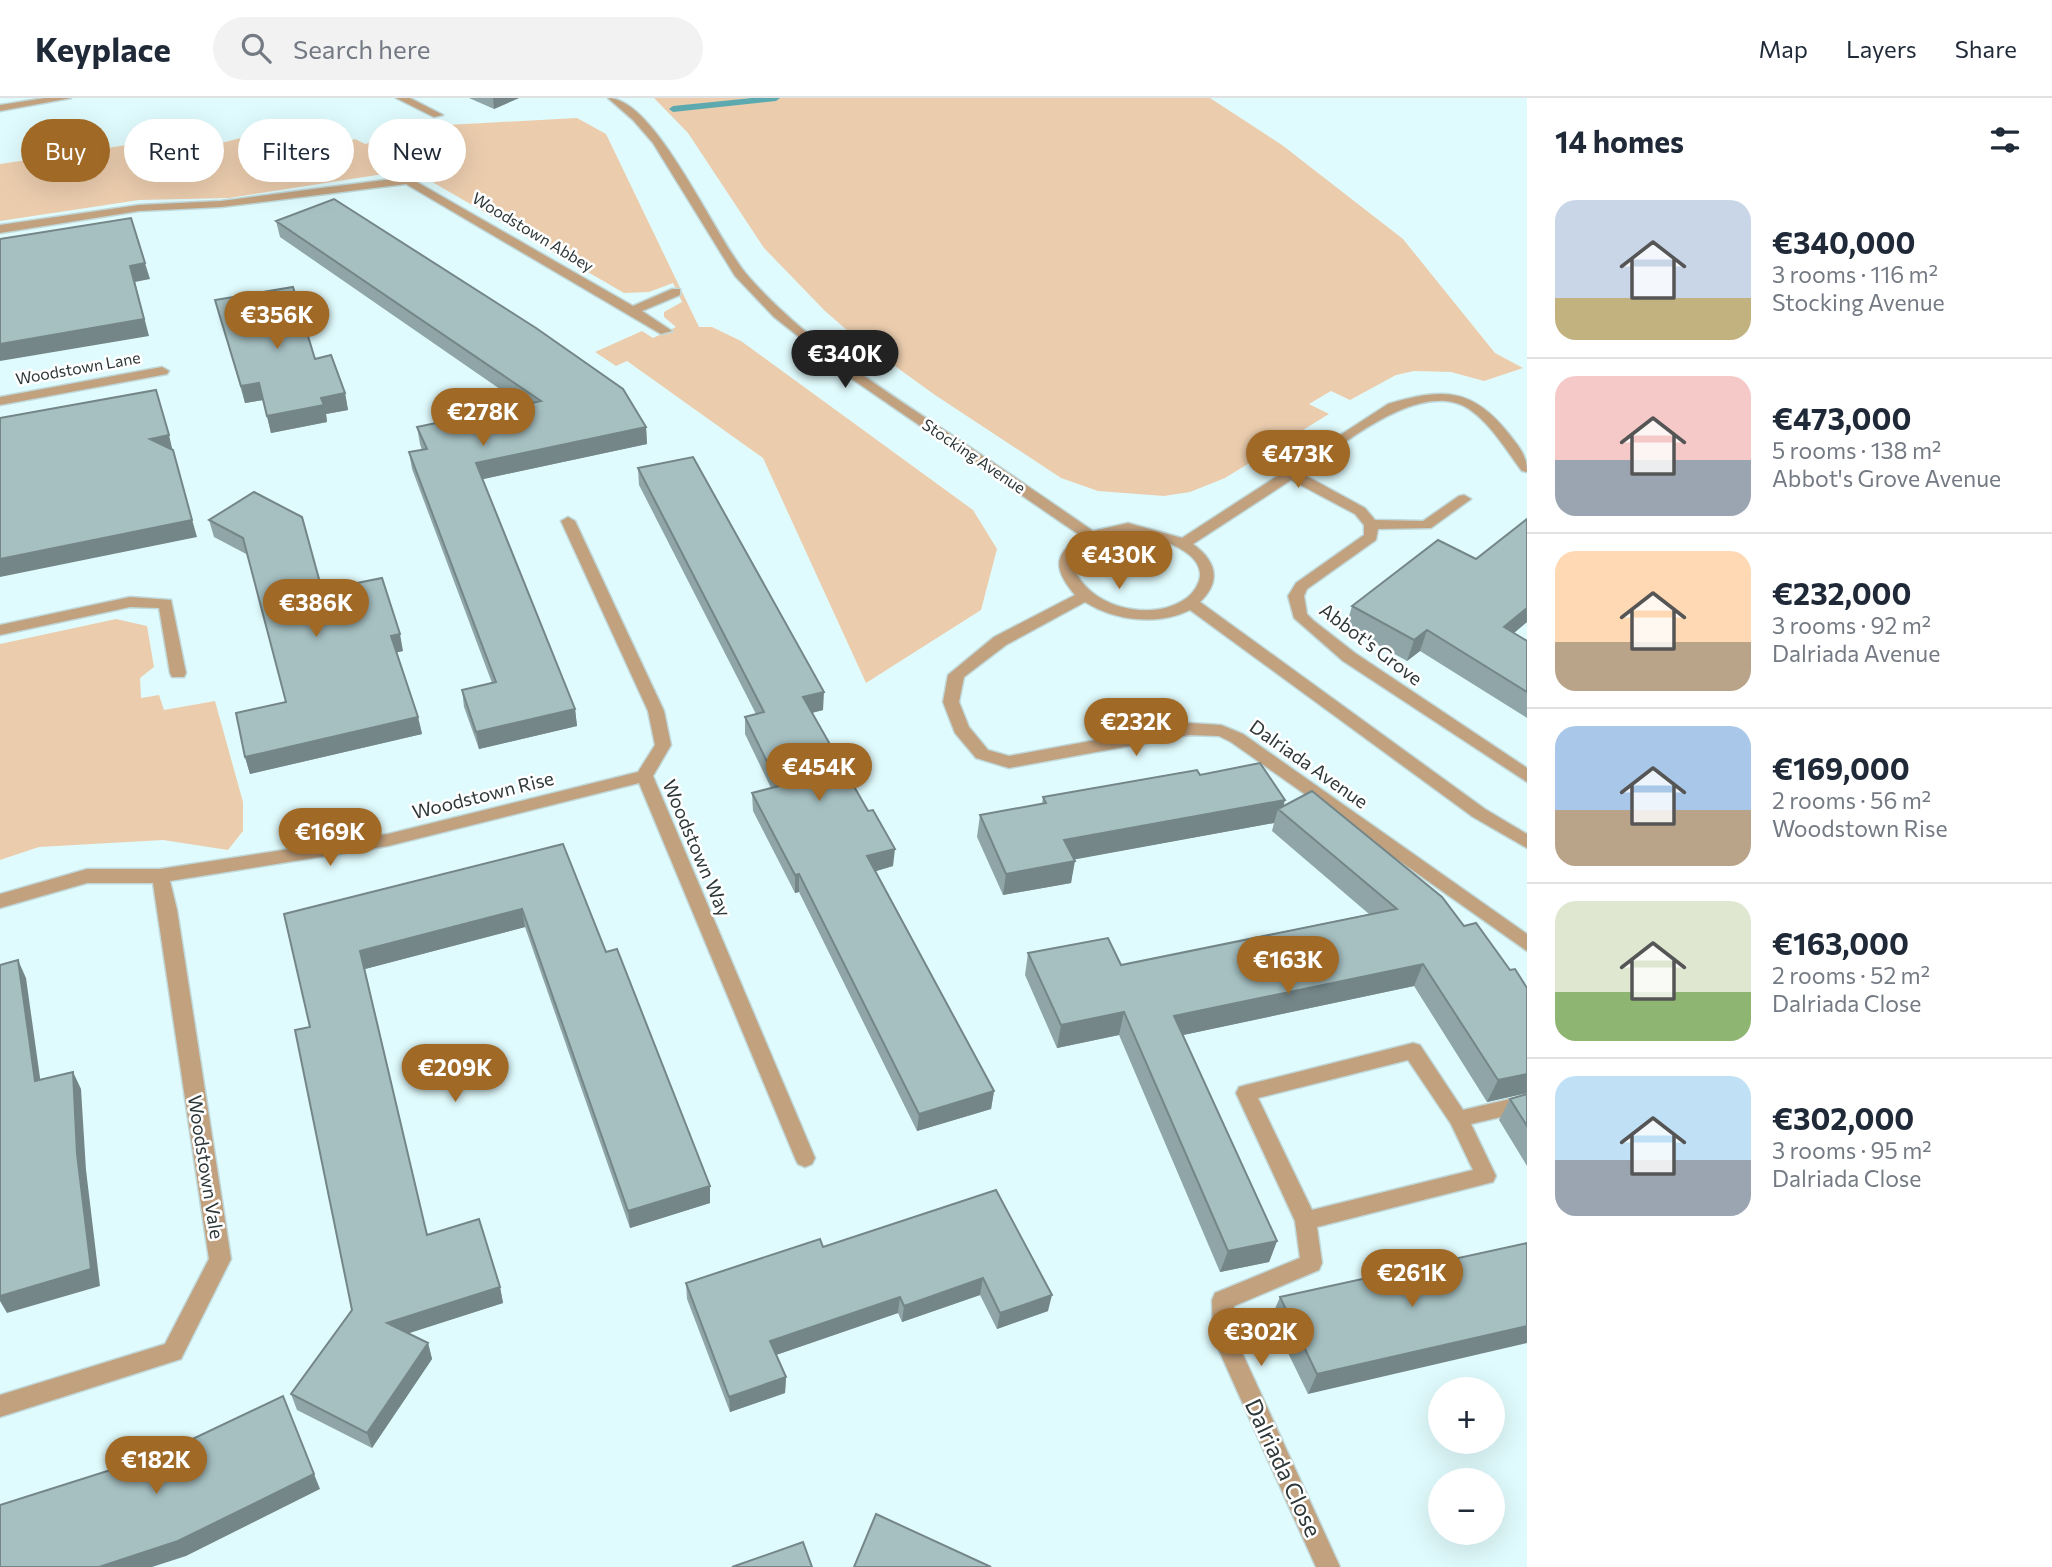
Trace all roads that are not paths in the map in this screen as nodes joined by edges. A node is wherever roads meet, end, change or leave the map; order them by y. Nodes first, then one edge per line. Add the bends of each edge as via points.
1 (66, 98) edge
2 (401, 98) edge
3 (612, 98) edge
4 (0, 108) edge
5 (438, 115) dead end
6 (0, 229) edge
7 (677, 292) dead end
8 (632, 311) junction
9 (666, 331) dead end
10 (162, 371) dead end
11 (0, 401) edge
12 (1527, 468) edge
13 (1290, 474) junction
14 (1464, 499) dead end
15 (568, 520) dead end
16 (1371, 524) junction
17 (1090, 535) junction
18 (1183, 544) junction
19 (1086, 596) junction
20 (1191, 603) junction
21 (0, 631) edge
22 (178, 673) dead end
23 (644, 776) junction
24 (1527, 776) edge
25 (1527, 842) edge
26 (160, 876) junction
27 (0, 901) edge
28 (1527, 944) edge
29 (1527, 1103) edge
30 (1458, 1119) junction
31 (805, 1157) dead end
32 (1306, 1221) junction
33 (0, 1406) edge
34 (1328, 1567) edge

1 - 4 street
2 - 5 street
3 - 17 street, Stocking Avenue via 630,111 663,150 732,264 775,311 831,360
6 - 8 street, Woodstown Abbey via 139,208 221,204 408,180
7 - 8 street
8 - 9 street, Woodstown Abbey
10 - 11 street, Woodstown Lane
12 - 13 street via 1483,411 1456,396 1422,396 1392,407
13 - 16 street via 1360,511
13 - 18 street
14 - 16 street via 1426,525
15 - 23 street, Woodstown Way via 656,711 663,745
16 - 24 street, Abbot's Grove via 1371,537 1301,586 1296,596 1299,615 1367,670
17 - 18 street via 1128,527 1150,530
17 - 19 street via 1076,544 1066,569
18 - 20 street via 1206,569 1207,582
19 - 20 street via 1104,606 1151,614
19 - 28 street, Dalriada Avenue via 1000,641 957,675 951,702 961,729 982,754 1009,762 1189,729 1221,731
20 - 25 street via 1479,813
21 - 22 street via 130,602 166,603
23 - 26 street, Woodstown Rise via 388,840
23 - 31 street, Woodstown Way
26 - 27 street, Woodstown Rise via 87,876
26 - 33 street, Woodstown Vale via 220,1259 173,1352
29 - 30 street
30 - 32 street, Dalriada Close via 1486,1176
30 - 32 street, Dalriada Close via 1413,1051 1246,1093
32 - 34 street, Dalriada Close via 1311,1263 1223,1300 1224,1337

